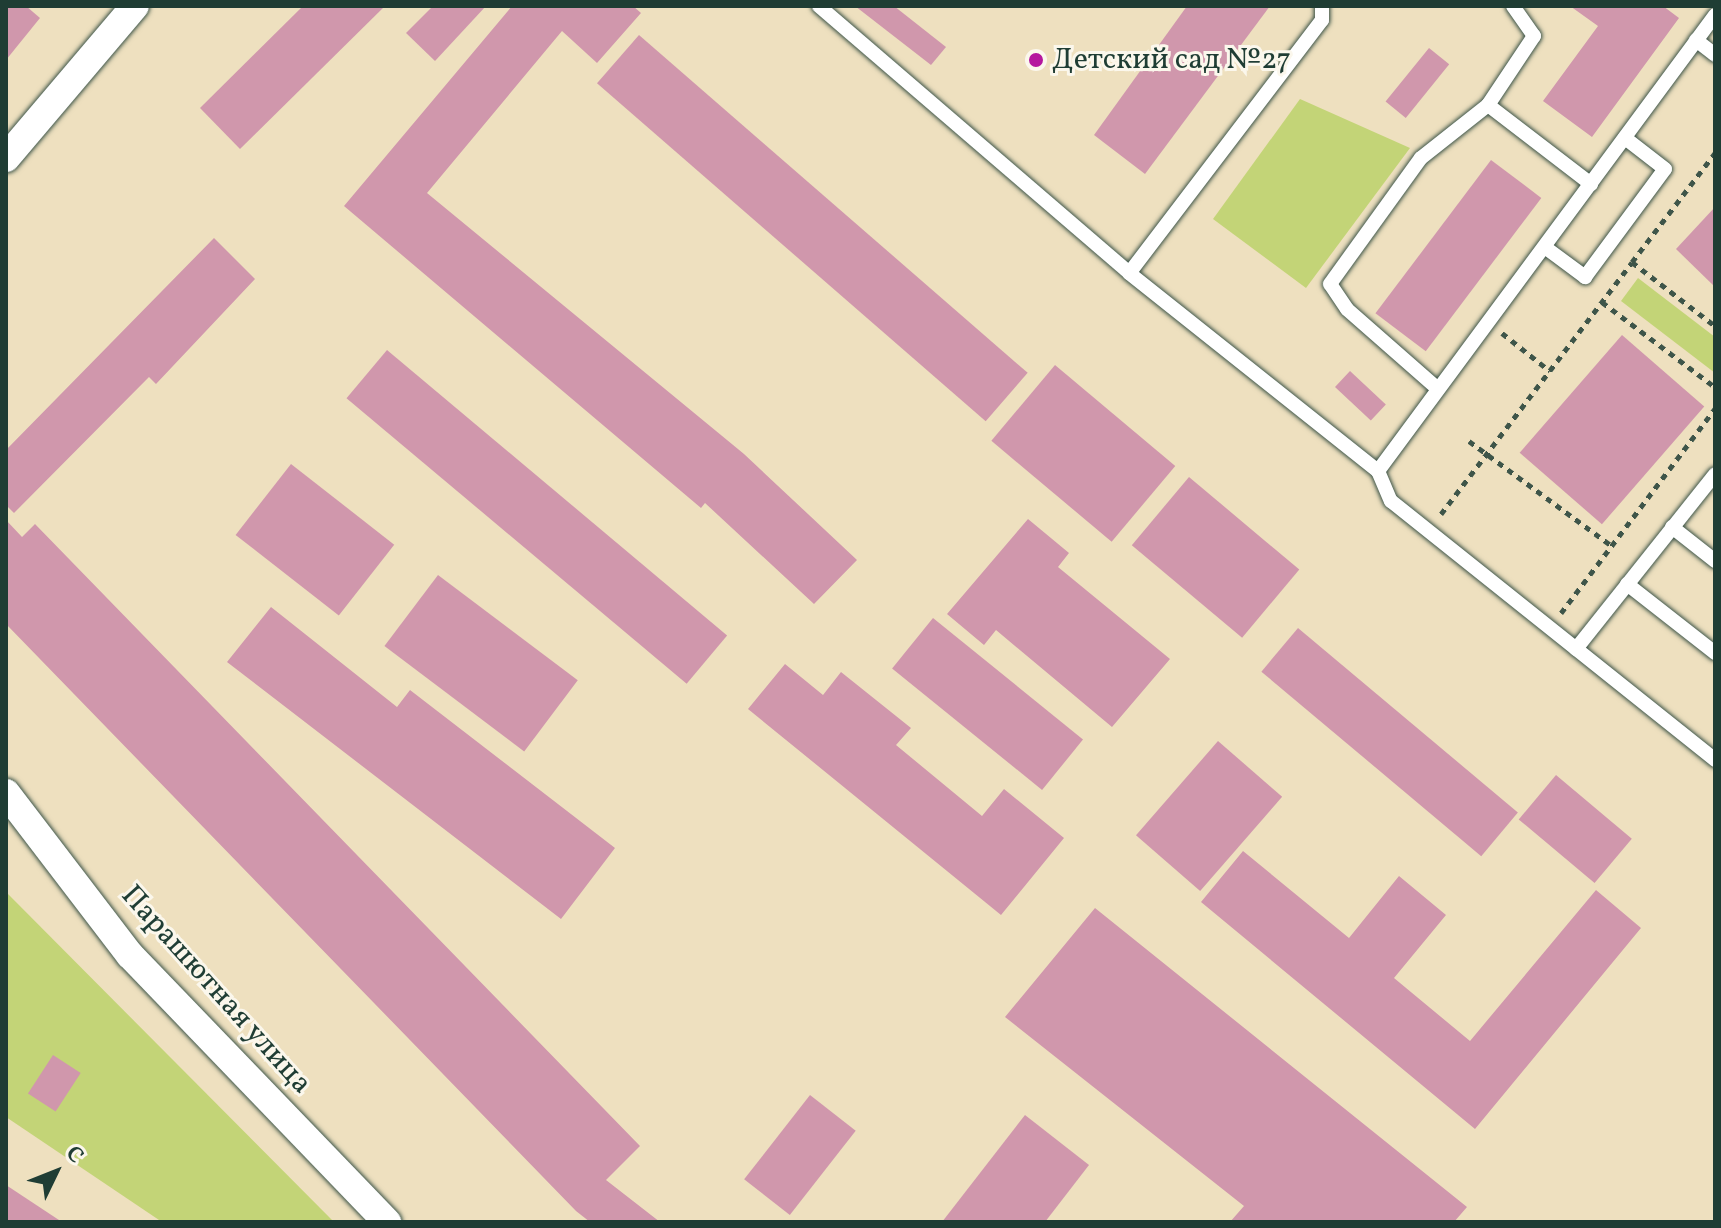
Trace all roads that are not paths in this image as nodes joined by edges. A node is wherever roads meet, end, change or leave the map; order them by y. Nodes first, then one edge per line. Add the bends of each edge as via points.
1 (135, 6) edge
2 (819, 6) edge
3 (1322, 6) edge
4 (1513, 6) edge
5 (1715, 15) edge
6 (1696, 40) junction
7 (1715, 55) edge
8 (1488, 105) junction
9 (1625, 138) junction
10 (6, 158) edge
11 (1591, 184) junction
12 (1546, 248) junction
13 (1129, 273) junction
14 (1438, 389) junction
15 (1378, 471) junction
16 (1715, 474) edge
17 (1672, 527) junction
18 (1715, 561) edge
19 (1627, 584) junction
20 (1576, 649) junction
21 (1715, 653) edge
22 (1715, 760) edge
23 (6, 793) edge
24 (387, 1222) edge

1 - 10 street
2 - 13 lane
3 - 13 lane via 1322,20
4 - 8 lane via 1534,36
5 - 6 lane
6 - 7 lane
6 - 9 lane
8 - 11 lane
8 - 14 lane via 1421,158 1330,284 1347,309
9 - 11 lane
9 - 12 lane via 1665,169 1585,277
11 - 12 lane
12 - 14 lane
13 - 15 lane
14 - 15 lane
15 - 20 lane via 1391,501
16 - 17 lane
17 - 18 lane
17 - 19 lane
19 - 20 lane
19 - 21 lane
20 - 22 lane
23 - 24 street, Парашютная улица via 130,955

